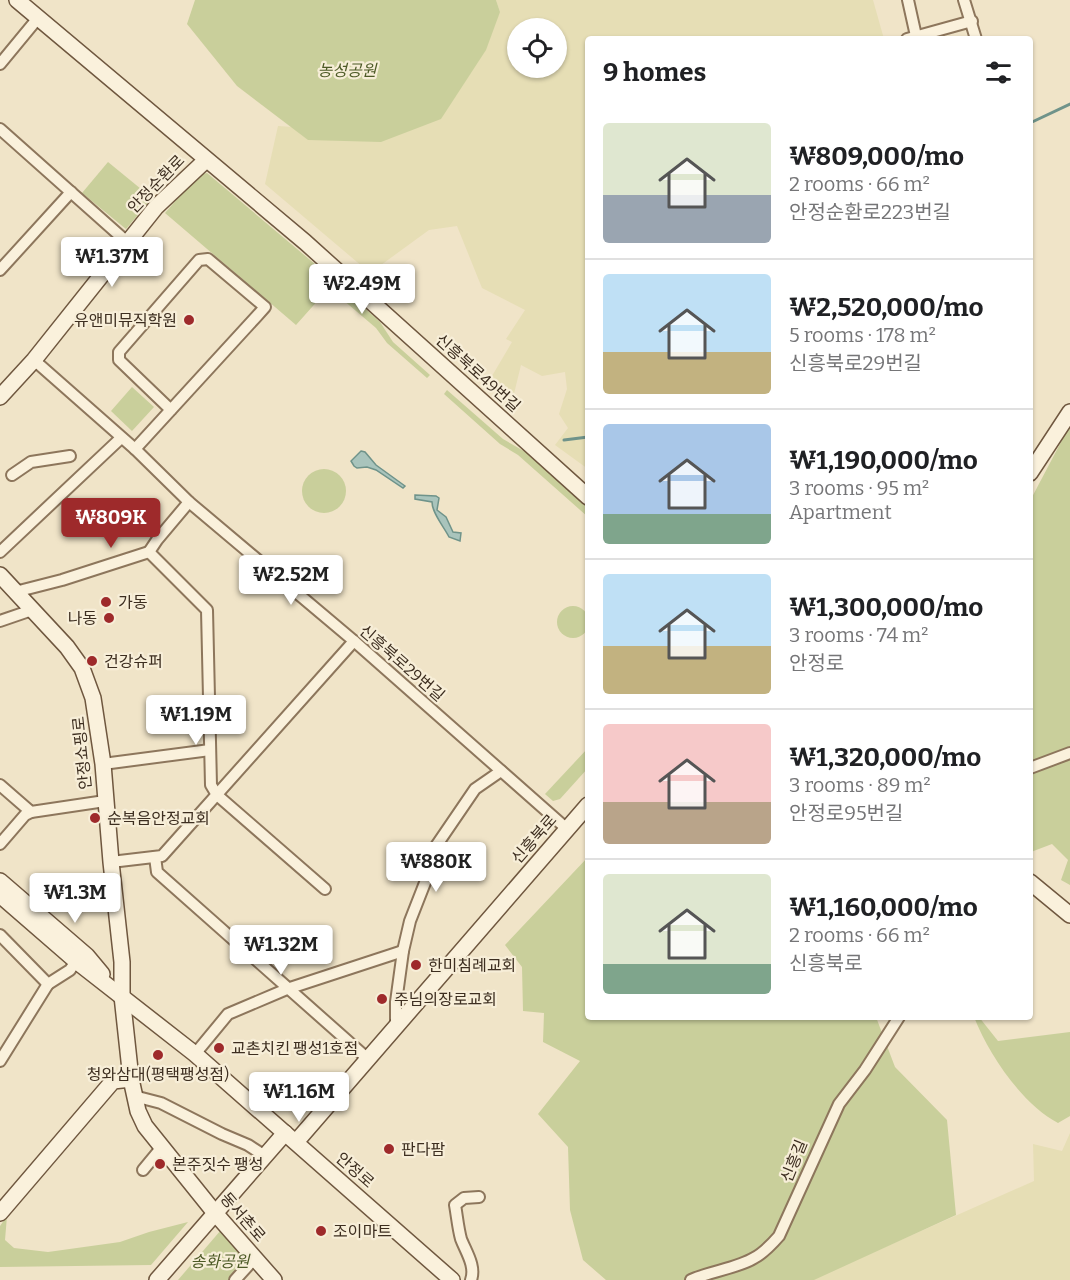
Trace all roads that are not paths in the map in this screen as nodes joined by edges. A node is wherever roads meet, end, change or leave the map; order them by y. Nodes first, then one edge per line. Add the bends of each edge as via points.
1 (17, 0) edge
2 (908, 0) edge
3 (964, 0) edge
4 (38, 18) junction
5 (972, 21) junction
6 (912, 36) edge
7 (919, 36) edge
8 (975, 36) edge
9 (0, 64) edge
10 (0, 129) edge
11 (206, 160) junction
12 (71, 192) junction
13 (127, 242) junction
14 (0, 270) edge
15 (34, 360) junction
16 (0, 397) edge
17 (171, 410) junction
18 (1070, 411) edge
19 (121, 438) junction
20 (135, 449) junction
21 (70, 456) dead end
22 (1033, 468) edge
23 (12, 475) dead end
24 (585, 494) edge
25 (189, 502) junction
26 (0, 552) edge
27 (149, 552) junction
28 (0, 575) edge
29 (15, 592) junction
30 (32, 610) junction
31 (0, 621) edge
32 (354, 641) junction
33 (210, 750) junction
34 (1070, 753) edge
35 (103, 764) junction
36 (1033, 767) edge
37 (501, 771) junction
38 (0, 785) edge
39 (217, 795) junction
40 (105, 801) junction
41 (585, 809) edge
42 (31, 812) junction
43 (567, 829) junction
44 (0, 844) edge
45 (155, 857) junction
46 (111, 862) junction
47 (0, 881) edge
48 (1033, 884) edge
49 (325, 890) dead end
50 (0, 895) edge
51 (1070, 915) edge
52 (0, 935) edge
53 (403, 951) junction
54 (76, 962) junction
55 (48, 984) junction
56 (287, 989) junction
57 (122, 996) junction
58 (897, 1020) edge
59 (396, 1026) junction
60 (195, 1054) junction
61 (368, 1059) junction
62 (0, 1061) edge
63 (131, 1079) junction
64 (134, 1096) junction
65 (290, 1138) junction
66 (162, 1147) junction
67 (265, 1156) junction
68 (143, 1170) dead end
69 (478, 1197) dead end
70 (0, 1213) edge
71 (215, 1213) junction
72 (255, 1258) junction
73 (157, 1280) edge
74 (236, 1280) edge
75 (274, 1280) edge
76 (452, 1280) edge
77 (471, 1280) edge
78 (691, 1280) edge

1 - 4 street, 안정순환로
2 - 6 street
3 - 5 street
4 - 9 street
4 - 11 street, 안정순환로
5 - 7 street
5 - 8 street
10 - 12 street
11 - 13 street, 안정순환로 via 156,207
11 - 24 street, 신흥북로49번길 via 304,242
12 - 13 street
12 - 14 street
13 - 15 street, 안정순환로
15 - 16 street, 안정순환로
15 - 19 street, 신흥북로29번길
17 - 17 street via 265,307 208,259 200,260 119,352 119,360
17 - 20 street
18 - 22 street
19 - 20 street, 신흥북로29번길
19 - 26 street
20 - 25 street, 신흥북로29번길
21 - 23 street via 31,462
25 - 27 street
25 - 32 street, 신흥북로29번길
27 - 29 street
27 - 33 street via 207,610
28 - 29 street, 안정쇼핑로
29 - 30 street, 안정쇼핑로
30 - 31 street
30 - 35 street, 안정쇼핑로 via 82,668 93,698
32 - 37 street, 신흥북로29번길
32 - 39 street
33 - 35 street
33 - 39 street via 211,785
34 - 36 street
35 - 40 street, 안정쇼핑로
37 - 43 street, 신흥북로29번길
37 - 53 street via 475,789 432,852
38 - 42 street
39 - 45 street via 162,856
39 - 49 street
40 - 42 street
40 - 46 street, 안정쇼핑로
41 - 43 street, 신흥북로
42 - 44 street
43 - 59 street, 신흥북로
45 - 46 street
45 - 56 street via 156,872
46 - 57 street, 안정쇼핑로
47 - 57 street, 안정로 via 87,956
48 - 51 street
50 - 54 street, 안정로
52 - 55 street
53 - 56 street
53 - 59 street
54 - 55 street
54 - 57 street, 안정로
55 - 62 street
56 - 60 street via 228,1014
56 - 61 street
57 - 60 street, 안정로
57 - 63 street, 동서촌로
58 - 78 street, 신흥길 via 839,1104 779,1236 753,1260
59 - 61 street, 신흥북로
60 - 65 street, 안정로
61 - 65 street, 신흥북로
63 - 64 street, 동서촌로
63 - 70 street via 113,1082
64 - 66 street, 동서촌로 via 145,1126
64 - 67 street via 161,1103
65 - 67 street, 신흥북로
65 - 76 street, 안정로
66 - 68 street
66 - 71 street, 동서촌로
67 - 71 street, 신흥북로
69 - 77 street via 464,1198 455,1205 473,1274
71 - 72 street, 동서촌로
71 - 73 street, 신흥북로
72 - 74 street, 동서촌로
72 - 75 street, 동서촌로

